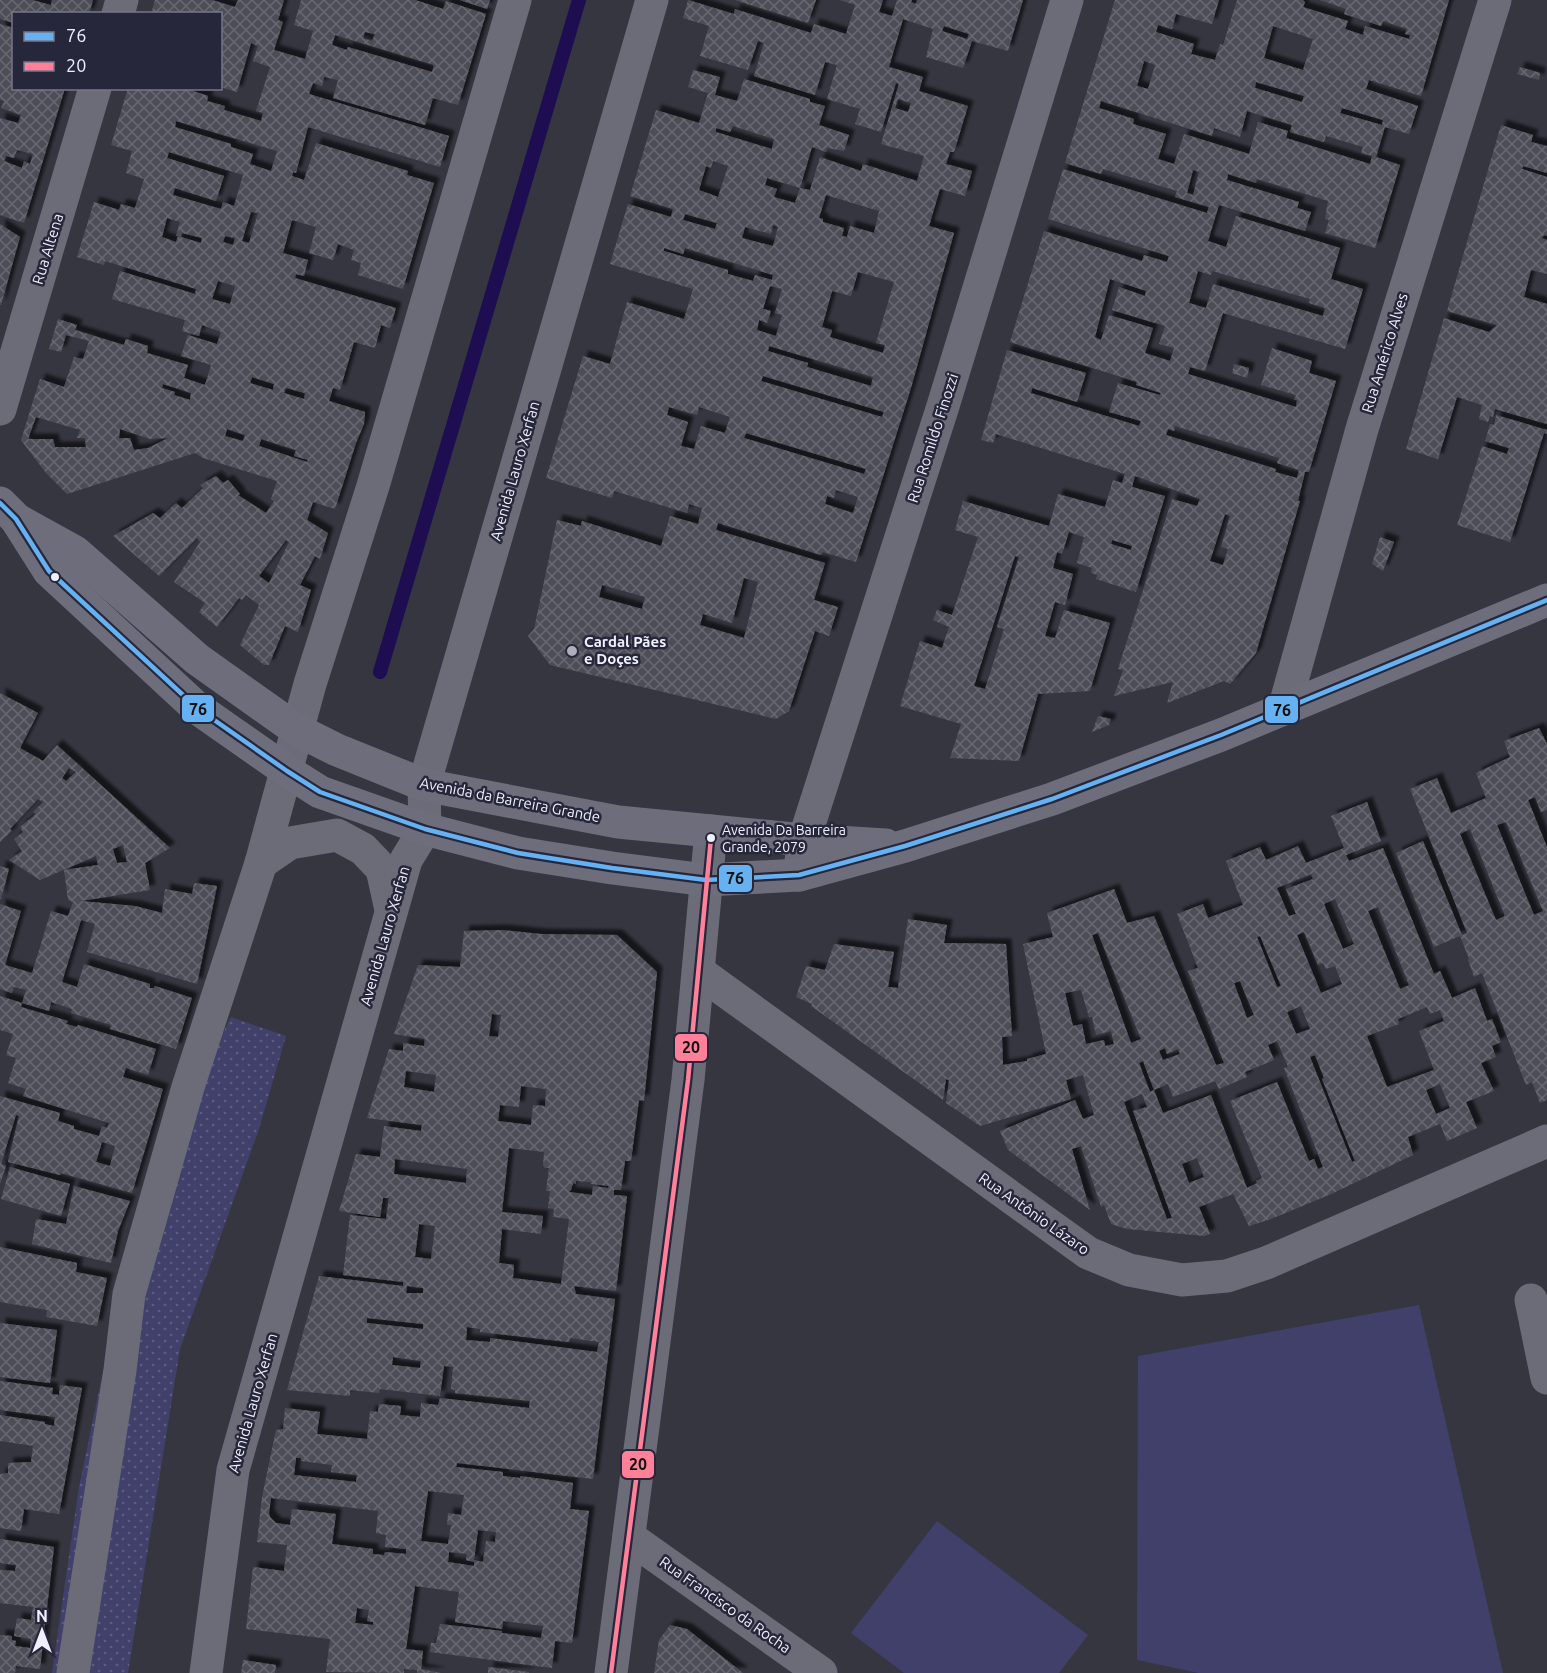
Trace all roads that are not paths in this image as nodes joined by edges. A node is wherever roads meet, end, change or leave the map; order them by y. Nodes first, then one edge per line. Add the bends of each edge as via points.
1 (515, 0) edge
2 (652, 0) edge
3 (1067, 0) edge
4 (1495, 0) edge
5 (94, 90) edge
6 (0, 409) edge
7 (8, 511) edge
8 (1547, 600) edge
9 (1284, 709) junction
10 (297, 730) junction
11 (287, 771) junction
12 (424, 786) junction
13 (425, 829) junction
14 (711, 831) junction
15 (804, 840) junction
16 (905, 846) junction
17 (261, 862) junction
18 (799, 875) junction
19 (706, 880) junction
20 (392, 912) junction
21 (699, 972) junction
22 (1547, 1142) edge
23 (1531, 1300) dead end
24 (1547, 1378) edge
25 (629, 1537) junction
26 (73, 1673) edge
27 (206, 1673) edge
28 (611, 1673) edge
29 (821, 1673) edge

1 - 10 street via 373,486
2 - 12 street, Avenida Lauro Xerfan
3 - 15 street, Rua Romildo Finozzi
4 - 9 street, Rua Américo Alves via 1362,429
5 - 6 street, Rua Altena
7 - 10 main road, Avenida da Barreira Grande via 75,552 197,659
7 - 11 main road, Avenida da Barreira Grande via 50,571 197,708
8 - 9 main road, Avenida da Barreira Grande
9 - 16 main road, Avenida da Barreira Grande via 1052,799
10 - 11 street
10 - 12 main road, Avenida da Barreira Grande
11 - 13 main road, Avenida da Barreira Grande via 320,792
11 - 17 street
12 - 13 street, Avenida Lauro Xerfan
12 - 14 main road, Avenida da Barreira Grande via 618,822
13 - 19 main road, Avenida da Barreira Grande via 518,853
13 - 20 street, Avenida Lauro Xerfan via 406,860
14 - 15 main road, Avenida da Barreira Grande
14 - 19 street
15 - 16 main road, Avenida da Barreira Grande
15 - 18 street, Rua Romildo Finozzi
16 - 18 main road, Avenida da Barreira Grande
17 - 20 street via 291,843 337,835 363,849 382,869
17 - 26 street via 188,1087 129,1294
18 - 19 main road, Avenida da Barreira Grande
19 - 21 street
20 - 27 street, Avenida Lauro Xerfan via 232,1470
21 - 22 street, Rua Antônio Lázaro via 1088,1253 1130,1270 1182,1280 1227,1276 1266,1263
21 - 25 street
23 - 24 street
25 - 28 street
25 - 29 street, Rua Francisco da Rocha

